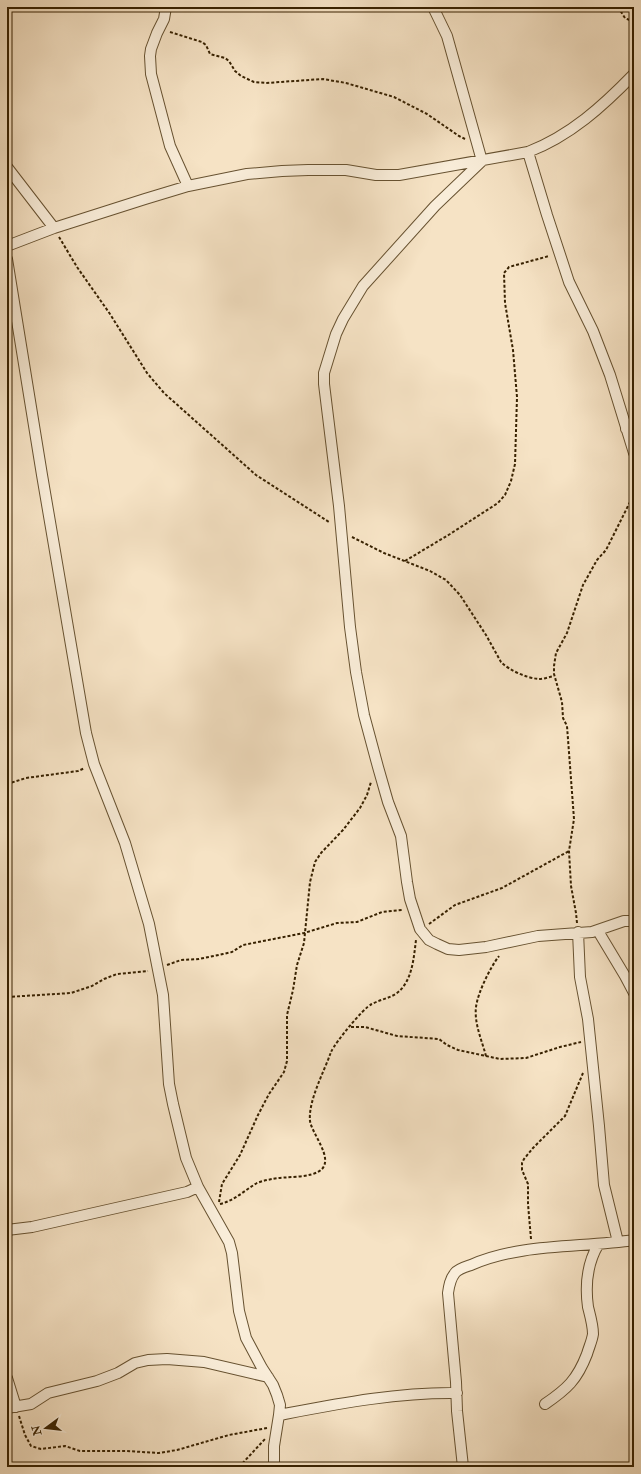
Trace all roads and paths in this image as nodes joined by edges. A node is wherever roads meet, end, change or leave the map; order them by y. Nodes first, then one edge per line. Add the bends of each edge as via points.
1 (166, 7) edge
2 (433, 7) edge
3 (618, 7) edge
4 (634, 22) edge
5 (159, 29) junction
6 (634, 74) edge
7 (476, 142) junction
8 (528, 152) junction
9 (482, 161) junction
10 (7, 167) edge
11 (188, 186) junction
12 (54, 228) junction
13 (7, 246) edge
14 (559, 253) junction
15 (7, 259) edge
16 (630, 426) edge
17 (634, 453) edge
18 (634, 494) edge
19 (340, 529) junction
20 (405, 561) junction
21 (554, 676) junction
22 (94, 764) junction
23 (371, 780) dead end
24 (7, 784) edge
25 (569, 851) junction
26 (413, 910) junction
27 (634, 921) edge
28 (420, 929) junction
29 (598, 931) junction
30 (578, 932) junction
31 (304, 933) junction
32 (507, 943) junction
33 (159, 968) junction
34 (634, 993) edge
35 (7, 997) edge
36 (350, 1027) junction
37 (590, 1040) junction
38 (486, 1056) junction
39 (583, 1073) dead end
40 (198, 1187) junction
41 (219, 1204) junction
42 (219, 1224) junction
43 (7, 1230) edge
44 (634, 1240) edge
45 (618, 1242) junction
46 (598, 1245) junction
47 (533, 1250) junction
48 (268, 1377) junction
49 (7, 1378) edge
50 (457, 1393) junction
51 (545, 1404) dead end
52 (12, 1408) edge
53 (278, 1420) junction
54 (239, 1467) edge
55 (274, 1467) edge
56 (463, 1467) edge

1 - 5 street
2 - 7 street via 447,36
3 - 4 path via 625,18
5 - 7 path via 202,42 210,54 225,58 235,71 254,82 323,79 346,83 394,97 427,114 459,136
5 - 11 street via 150,56 151,74 174,157
6 - 8 street via 583,122 546,145
7 - 9 street
8 - 9 street
8 - 14 street
9 - 11 street via 399,175 376,175 346,170 282,171 247,174
9 - 19 street via 435,206 372,275 355,298 336,334 324,372 324,384
10 - 12 street
11 - 12 street
12 - 13 street
12 - 19 path via 147,373 164,393 256,475
14 - 16 street
14 - 20 path via 509,267 504,273 505,303 514,350 517,397 516,464 505,495 450,534
15 - 22 street via 66,618 86,733
16 - 17 street
18 - 21 path via 606,550 594,564 580,592 567,634 556,653
19 - 20 path
19 - 26 street via 358,684 384,788 401,836
20 - 21 path via 441,576 456,590 504,665 536,678
21 - 25 path via 567,726 574,819
22 - 24 path via 78,771 26,778
22 - 33 street via 125,843
23 - 31 path via 360,808 315,862
25 - 28 path via 502,888 455,905
25 - 30 path
26 - 28 street
26 - 31 path via 382,912 357,922 330,924
27 - 29 street via 624,921
28 - 32 street via 429,940 454,950
28 - 36 path via 405,985 394,995 370,1004
29 - 30 street
29 - 34 street
30 - 32 street via 538,936
30 - 37 street via 580,977
31 - 33 path via 243,945 232,952 181,960
31 - 41 path via 304,943 287,1015 287,1061 284,1072 269,1094 240,1155 222,1184
32 - 38 path via 493,965 476,1007 478,1028
33 - 35 path via 118,974 71,993
33 - 40 street via 164,995 169,1084 186,1158
36 - 38 path via 365,1027 397,1036 439,1039 458,1050
36 - 41 path via 333,1048 310,1111 311,1126 322,1146 325,1158 323,1167 319,1172 311,1174 260,1182
37 - 38 path via 526,1058 500,1059
37 - 45 street via 604,1185
39 - 47 path via 565,1116 533,1148 522,1163 528,1184
40 - 42 street
40 - 43 street via 179,1194 32,1227
41 - 42 path
42 - 48 street via 232,1254 241,1322 252,1349
44 - 45 street
45 - 46 street
46 - 47 street
46 - 51 street via 588,1267 587,1279 592,1341 574,1380
47 - 50 street via 480,1261 456,1272 451,1278 448,1293
48 - 52 street via 204,1362 148,1360 135,1363 97,1381 48,1393 31,1404
48 - 53 street via 276,1390 280,1405
49 - 52 street
50 - 53 street via 384,1397
50 - 56 street
52 - 53 path via 31,1446 65,1446 80,1451 127,1450 159,1453
53 - 54 path
53 - 55 street

